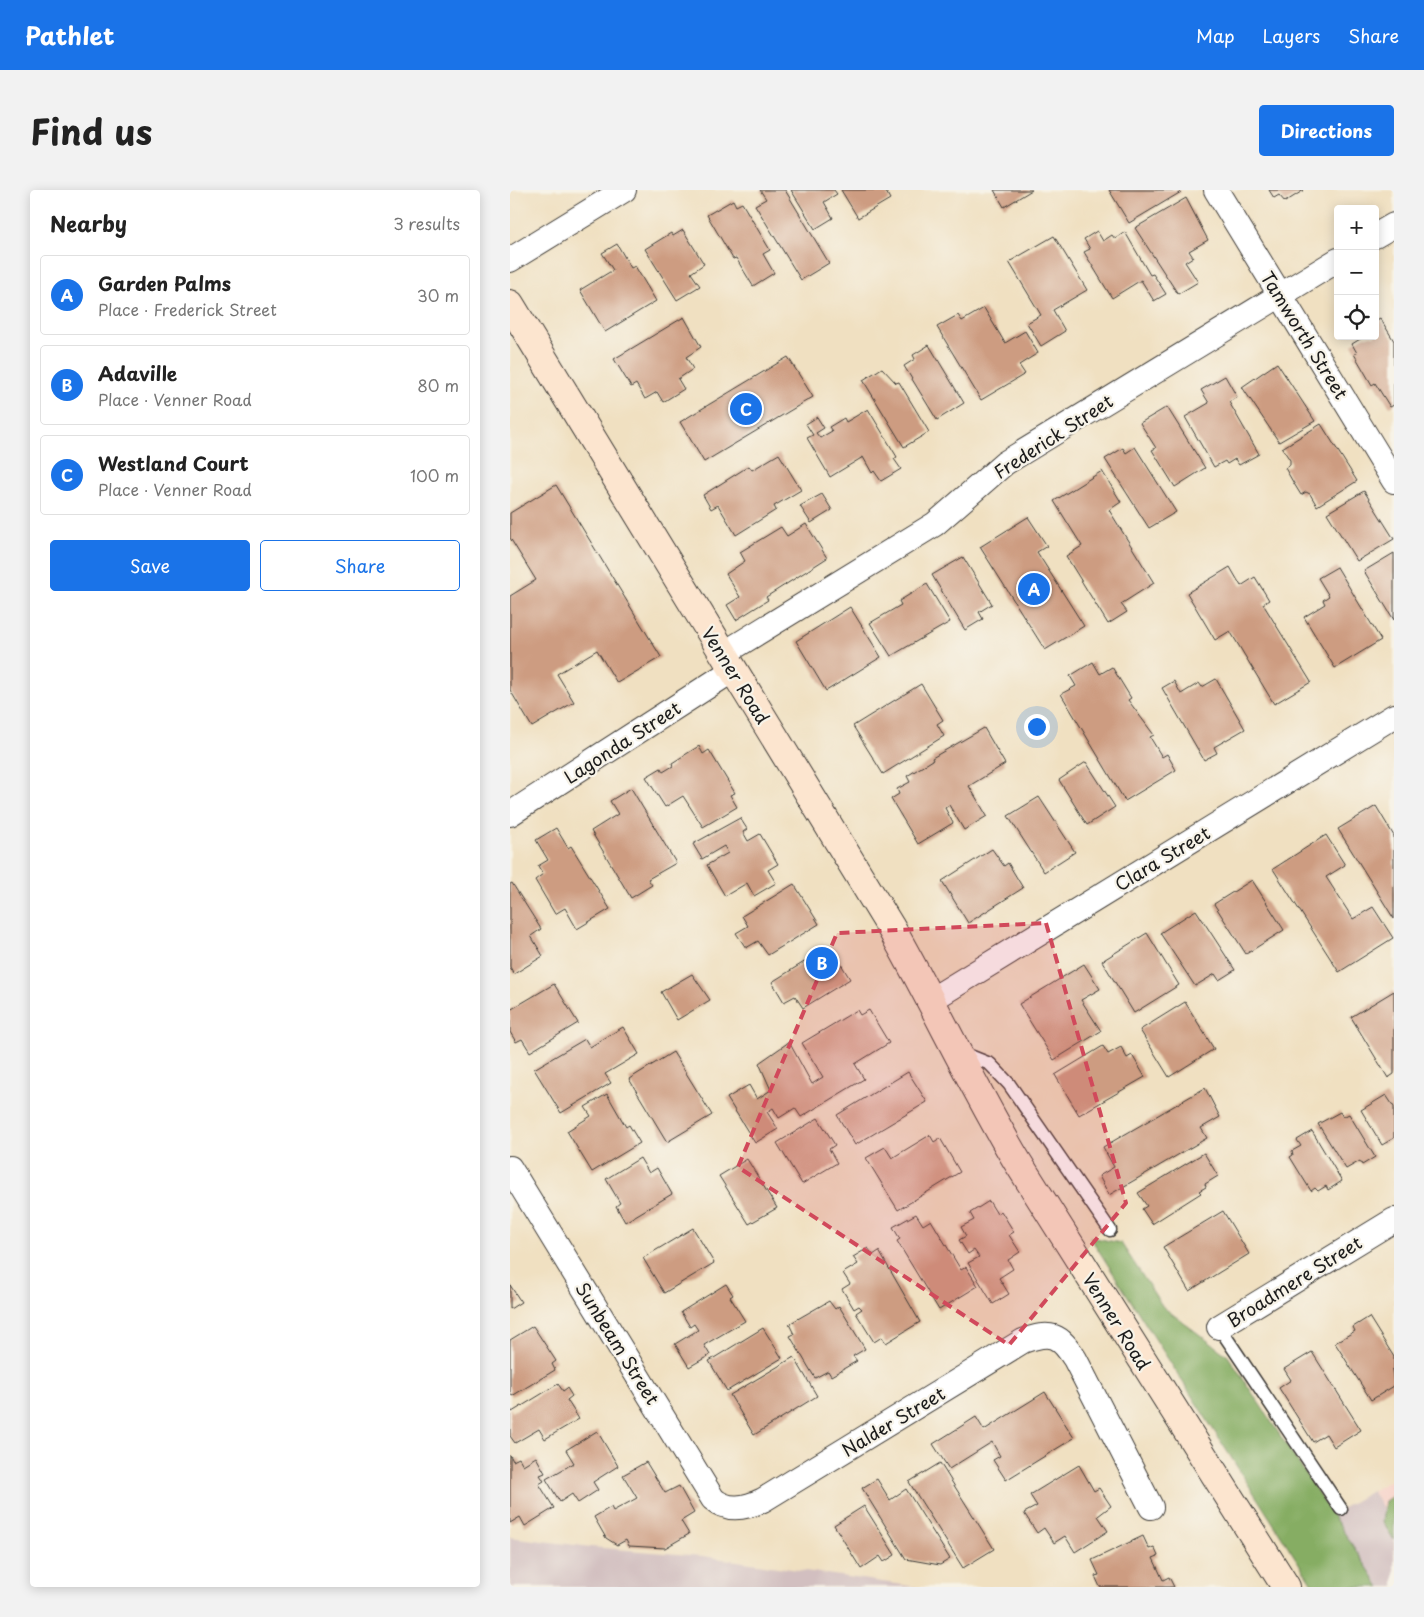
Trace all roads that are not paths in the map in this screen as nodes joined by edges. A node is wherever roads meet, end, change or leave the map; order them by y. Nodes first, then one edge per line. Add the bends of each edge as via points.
1 (624, 190) edge
2 (1216, 190) edge
3 (1394, 225) edge
4 (1379, 234) edge
5 (510, 260) edge
6 (1334, 262) edge
7 (1280, 295) junction
8 (510, 304) edge
9 (1394, 481) edge
10 (728, 662) junction
11 (1394, 716) edge
12 (510, 814) edge
13 (931, 1000) junction
14 (956, 1050) junction
15 (510, 1168) edge
16 (1394, 1220) edge
17 (1110, 1230) dead end
18 (1219, 1327) joint
19 (734, 1507) joint
20 (1151, 1507) dead end
21 (1341, 1509) dead end
22 (1286, 1587) edge

1 - 5 street
2 - 7 street, Tamworth Street
3 - 4 street
6 - 7 street, Frederick Street
7 - 9 street, Tamworth Street
7 - 10 street, Frederick Street via 1005,463 935,524
8 - 10 street, Venner Road
10 - 12 street, Lagonda Street
10 - 13 street, Venner Road via 890,926
11 - 13 street, Clara Street
13 - 14 street, Venner Road
14 - 17 lane via 990,1064 1009,1084
14 - 22 street, Venner Road via 1027,1177
15 - 19 street, Sunbeam Street via 713,1499
16 - 18 street, Broadmere Street
18 - 21 lane
19 - 20 street, Nalder Street via 743,1508 763,1500 1023,1341 1046,1334 1068,1348 1076,1359

